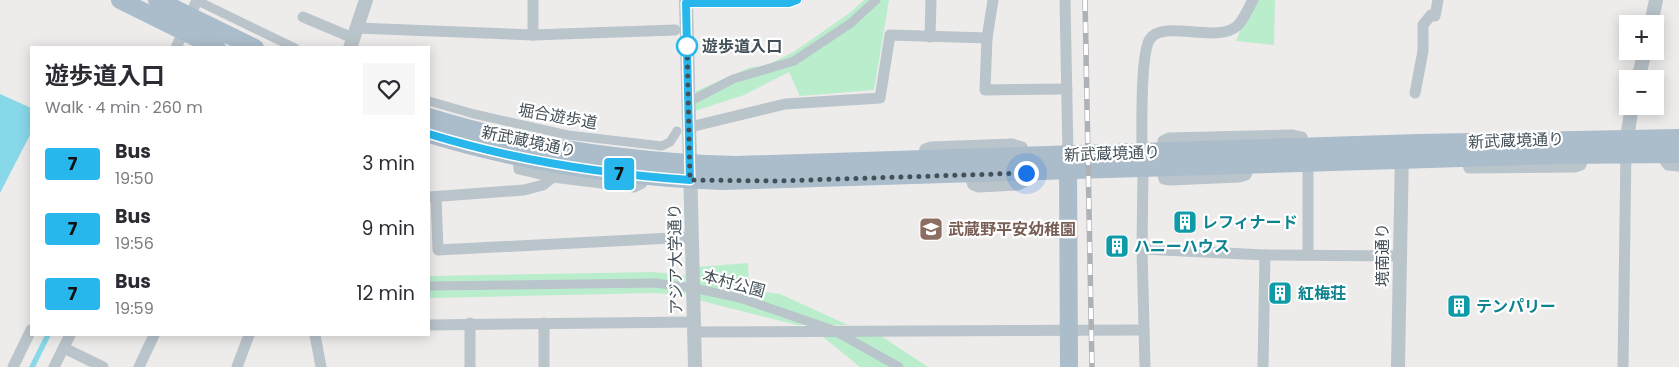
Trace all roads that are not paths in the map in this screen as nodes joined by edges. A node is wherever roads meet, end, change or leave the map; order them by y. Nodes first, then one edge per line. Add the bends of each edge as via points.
1 (120, 0) edge
2 (157, 0) edge
3 (366, 0) edge
4 (533, 0) edge
5 (797, 0) edge
6 (876, 0) edge
7 (931, 0) edge
8 (993, 0) edge
9 (1065, 0) edge
10 (1253, 0) edge
11 (1438, 0) edge
12 (1656, 0) edge
13 (686, 2) edge
14 (1653, 15) edge
15 (193, 17) edge
16 (303, 18) dead end
17 (675, 30) dead end
18 (533, 34) junction
19 (220, 36) edge
20 (930, 37) junction
21 (353, 38) edge
22 (987, 38) junction
23 (177, 46) edge
24 (249, 46) edge
25 (282, 46) edge
26 (1067, 89) junction
27 (1415, 93) dead end
28 (430, 101) edge
29 (689, 102) junction
30 (1631, 115) edge
31 (430, 117) edge
32 (683, 129) junction
33 (430, 134) edge
34 (1679, 138) edge
35 (1626, 146) junction
36 (1402, 152) junction
37 (1679, 154) edge
38 (1307, 155) junction
39 (1661, 155) junction
40 (518, 157) junction
41 (1142, 160) junction
42 (1162, 160) junction
43 (1068, 163) junction
44 (1026, 164) junction
45 (1679, 166) edge
46 (690, 172) junction
47 (643, 176) junction
48 (553, 177) junction
49 (432, 197) edge
50 (691, 237) junction
51 (1142, 249) junction
52 (1265, 254) junction
53 (1308, 255) junction
54 (1399, 256) junction
55 (430, 286) edge
56 (693, 288) junction
57 (470, 323) junction
58 (544, 323) junction
59 (430, 325) edge
60 (694, 327) junction
61 (1069, 329) junction
62 (833, 330) junction
63 (1144, 330) junction
64 (30, 332) edge
65 (70, 336) edge
66 (154, 336) edge
67 (249, 336) edge
68 (315, 336) edge
69 (64, 348) junction
70 (13, 367) edge
71 (54, 367) edge
72 (103, 367) edge
73 (139, 367) edge
74 (237, 367) edge
75 (321, 367) edge
76 (470, 367) edge
77 (544, 367) edge
78 (695, 367) edge
79 (899, 367) edge
80 (1069, 367) edge
81 (1145, 367) edge
82 (1264, 367) edge
83 (1398, 367) edge
84 (1623, 367) edge

1 - 15 main road
2 - 15 main road
3 - 21 street
4 - 18 street
5 - 13 street via 789,3
6 - 29 street via 851,23 794,62 734,79
7 - 20 street
8 - 22 street
9 - 26 street
10 - 41 street via 1241,22 1227,32 1160,32 1150,38 1146,47 1142,94
11 - 27 street via 1435,16 1430,16 1423,25 1423,51
12 - 14 street
13 - 29 street, アジア大学通り
15 - 19 main road
15 - 23 street
16 - 21 street
17 - 18 street
18 - 21 street
19 - 24 main road
19 - 25 street
20 - 22 street
20 - 32 street via 890,35 880,98 785,104
22 - 26 street via 985,90
26 - 43 street
28 - 32 street, 堀合遊歩道 via 568,135 634,143 662,146
29 - 32 street, アジア大学通り
30 - 35 street
31 - 46 main road, 新武蔵境通り via 498,136
32 - 46 street, アジア大学通り
33 - 40 main road, 新武蔵境通り
34 - 35 main road, 新武蔵境通り
35 - 36 main road, 新武蔵境通り
35 - 36 main road, 新武蔵境通り via 1584,155 1466,158
35 - 39 main road, 新武蔵境通り
35 - 84 street
36 - 38 main road, 新武蔵境通り
36 - 54 street, 境南通り
37 - 39 main road, 新武蔵境通り
38 - 42 main road, 新武蔵境通り
38 - 42 main road, 新武蔵境通り via 1250,165
38 - 53 street
39 - 45 street via 1668,165
40 - 47 main road, 新武蔵境通り
40 - 48 street via 519,169
41 - 42 main road, 新武蔵境通り
41 - 43 main road, 新武蔵境通り
41 - 51 street
43 - 44 main road, 新武蔵境通り
43 - 61 main road
44 - 46 main road, 新武蔵境通り via 922,160 736,165
44 - 46 main road, 新武蔵境通り via 969,175 777,181
46 - 47 main road, 新武蔵境通り
46 - 50 street, アジア大学通り
47 - 48 street via 642,183 634,187
48 - 49 street via 543,185 524,190
49 - 50 street via 438,250
50 - 56 street, アジア大学通り
51 - 52 street
51 - 63 street
52 - 53 street
52 - 82 street
53 - 54 street
54 - 83 street, 境南通り
55 - 56 street, 本村公園 via 656,284
56 - 60 street, アジア大学通り
56 - 62 street, 本村公園 via 740,298
57 - 58 street
57 - 59 street
57 - 76 street
58 - 60 street
58 - 77 street
60 - 62 street
60 - 78 street, アジア大学通り
61 - 62 street
61 - 63 street
61 - 80 main road
62 - 79 street, 本村公園
63 - 81 street
64 - 70 street
65 - 69 street
66 - 73 street
67 - 74 street
68 - 75 street
69 - 71 street
69 - 72 street

